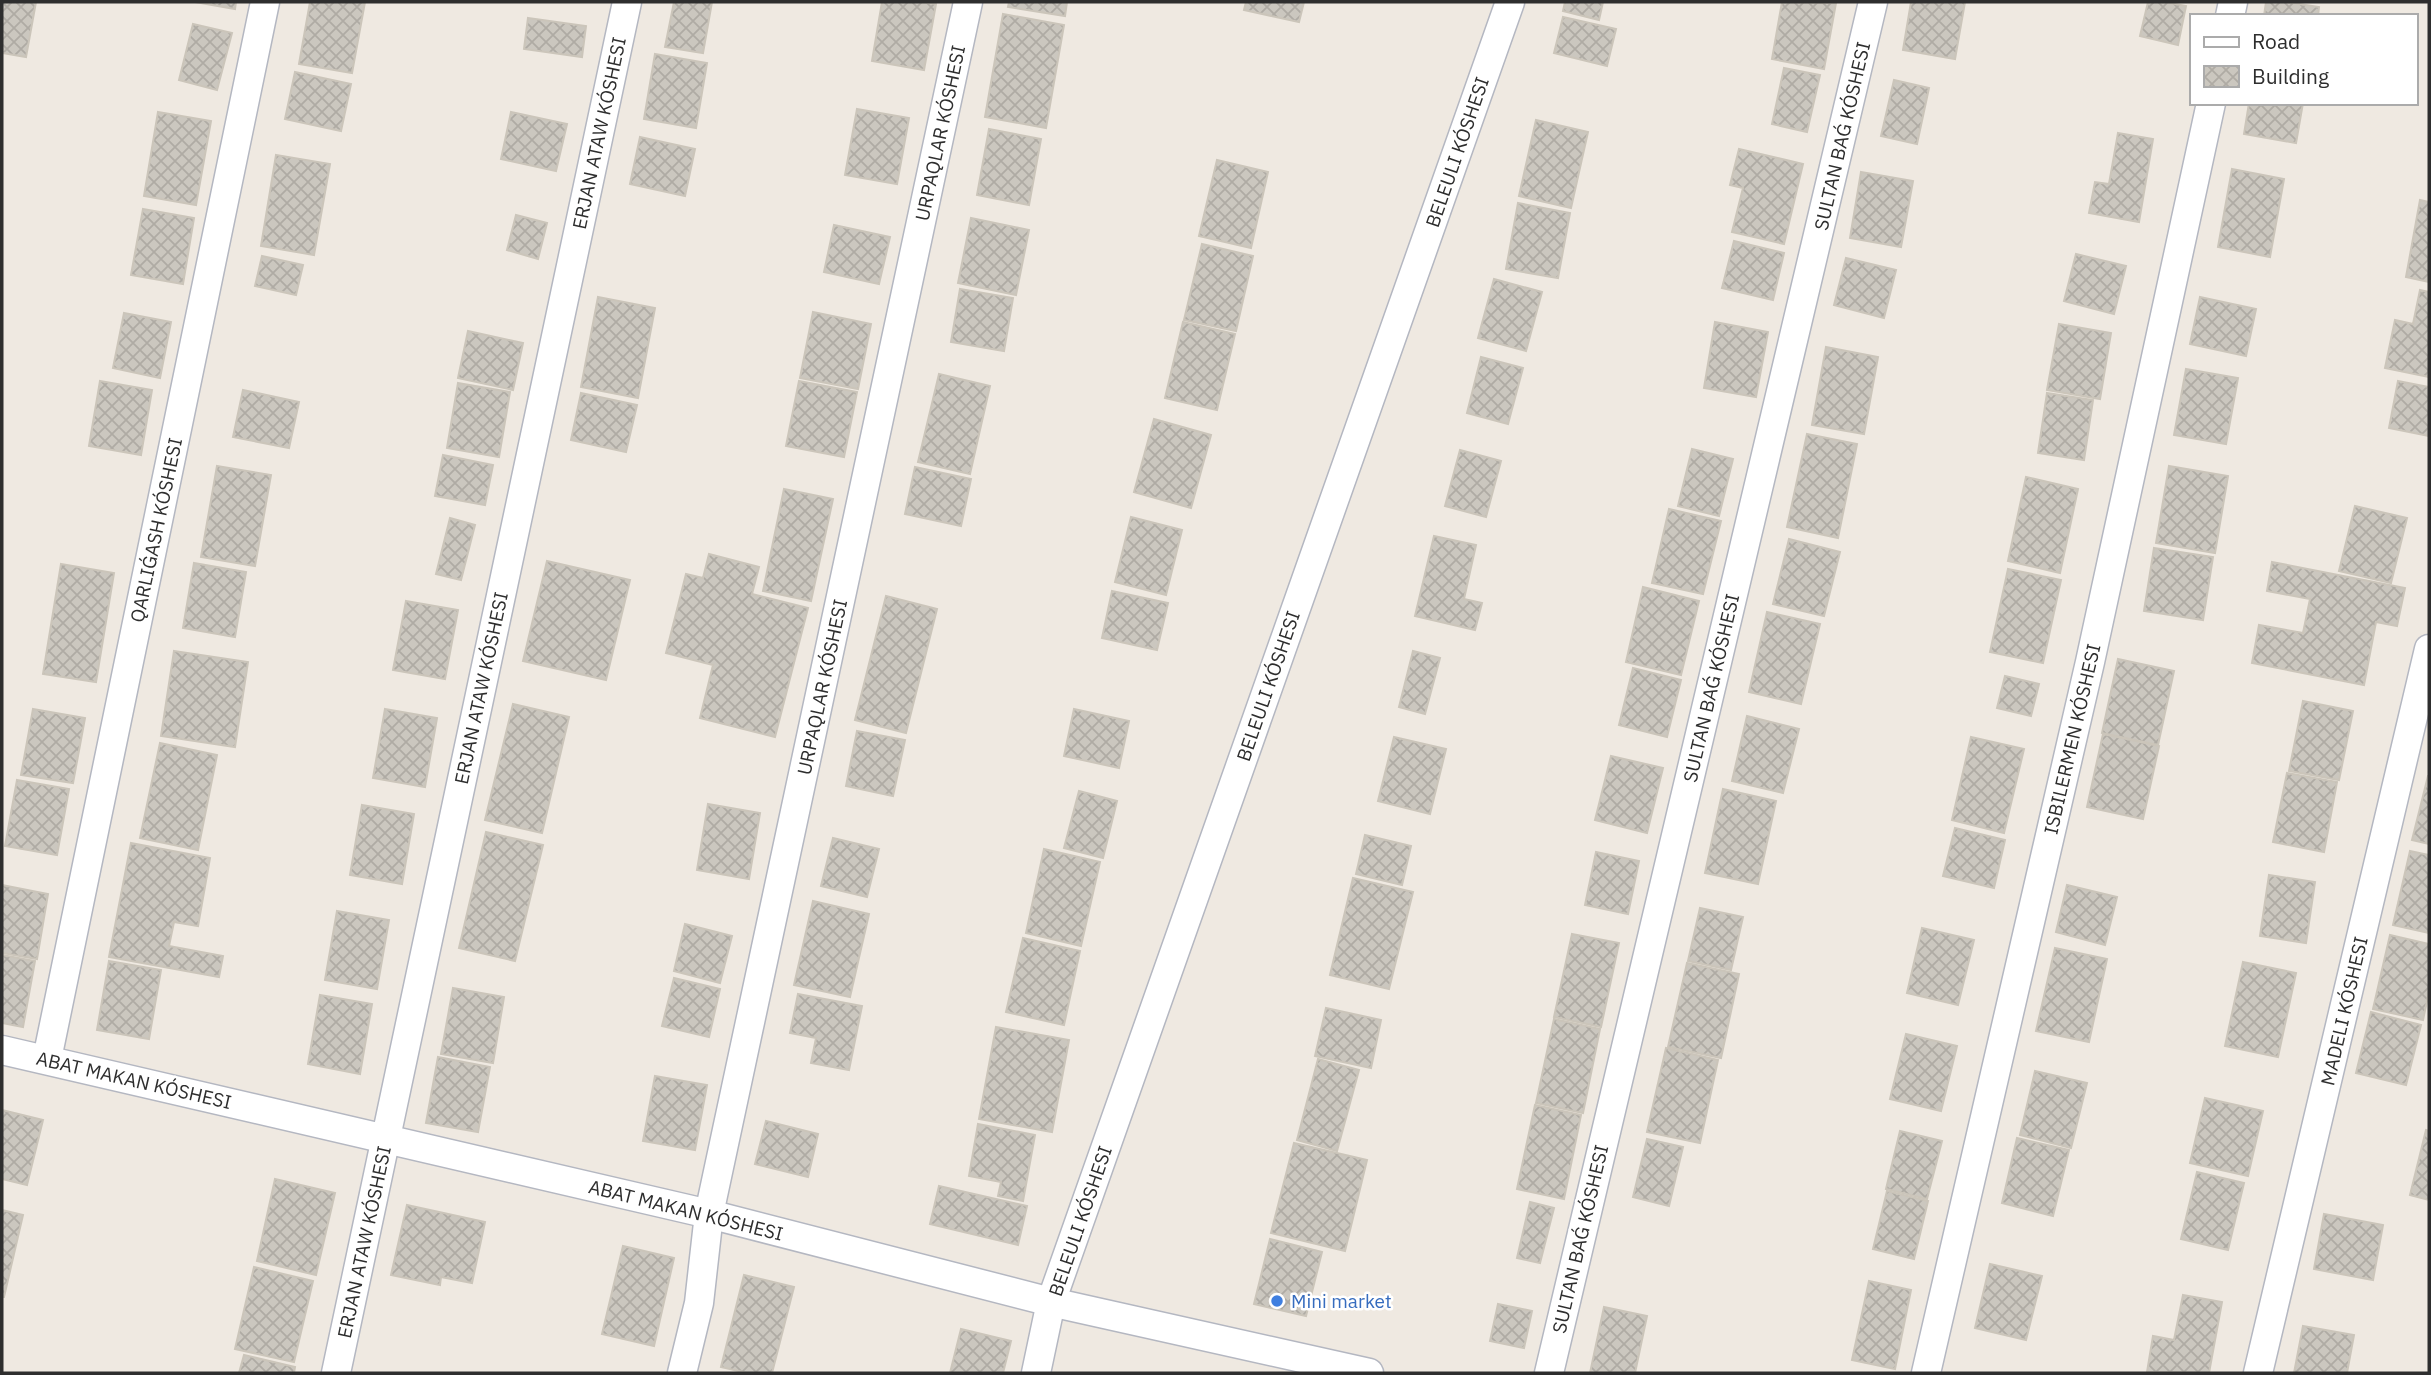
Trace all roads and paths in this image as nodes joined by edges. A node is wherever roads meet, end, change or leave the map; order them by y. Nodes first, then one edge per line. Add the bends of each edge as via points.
1 (265, 2) edge
2 (627, 2) edge
3 (968, 2) edge
4 (1510, 2) edge
5 (1873, 2) edge
6 (2211, 105) edge
7 (2429, 649) edge
8 (2, 1050) edge
9 (47, 1059) junction
10 (385, 1139) junction
11 (709, 1214) junction
12 (1051, 1303) junction
13 (336, 1373) edge
14 (682, 1373) edge
15 (1036, 1373) edge
16 (1368, 1373) edge
17 (1549, 1373) edge
18 (1926, 1373) edge
19 (2258, 1373) edge

1 - 9 street
2 - 10 street, ERJAN ATAW KÓSHESI
3 - 11 street, URPAQLAR KÓSHESI
4 - 12 street, BELEULI KÓSHESI
5 - 17 street, SULTAN BAǴ KÓSHESI
6 - 18 street, ISBILERMEN KÓSHESI via 2087,675
7 - 19 street, MADELI KÓSHESI
8 - 9 street, ABAT MAKAN KÓSHESI
9 - 10 street, ABAT MAKAN KÓSHESI
10 - 11 street, ABAT MAKAN KÓSHESI
10 - 13 street, ERJAN ATAW KÓSHESI
11 - 12 street, ABAT MAKAN KÓSHESI
11 - 14 street, URPAQLAR KÓSHESI via 699,1303
12 - 15 street, BELEULI KÓSHESI
12 - 16 street, ABAT MAKAN KÓSHESI

